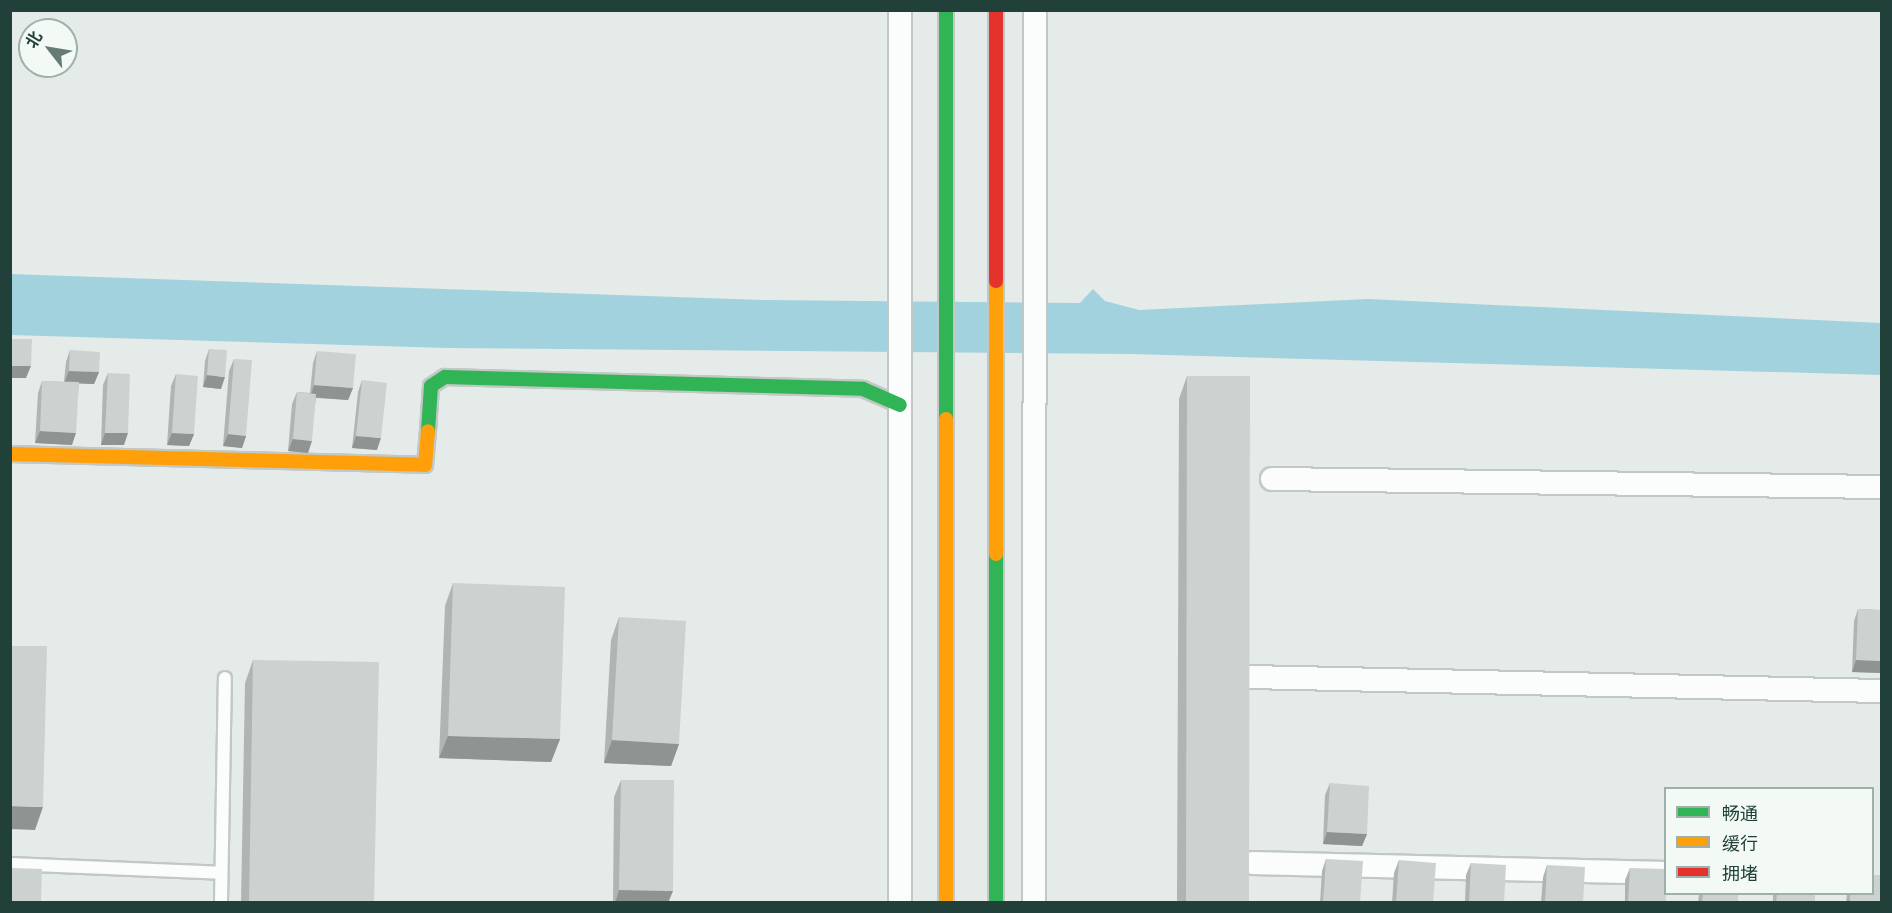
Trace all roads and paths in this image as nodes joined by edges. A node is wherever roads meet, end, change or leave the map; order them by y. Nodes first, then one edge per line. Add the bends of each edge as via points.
1 (900, 10) edge
2 (946, 10) edge
3 (996, 10) edge
4 (1035, 10) edge
5 (900, 405) junction
6 (10, 454) edge
7 (1272, 479) dead end
8 (1881, 487) edge
9 (1249, 677) edge
10 (225, 678) dead end
11 (1881, 691) edge
12 (1253, 863) dead end
13 (10, 864) edge
14 (221, 873) junction
15 (1664, 873) edge
16 (220, 903) edge
17 (900, 903) edge
18 (946, 903) edge
19 (996, 903) edge
20 (1034, 903) edge

1 - 5 street
2 - 18 main road
3 - 19 main road
4 - 20 street
5 - 6 main road via 863,389 445,377 431,386 425,465
5 - 17 street
7 - 8 street
9 - 11 street
10 - 14 lane
12 - 15 street
13 - 14 lane
14 - 16 lane

